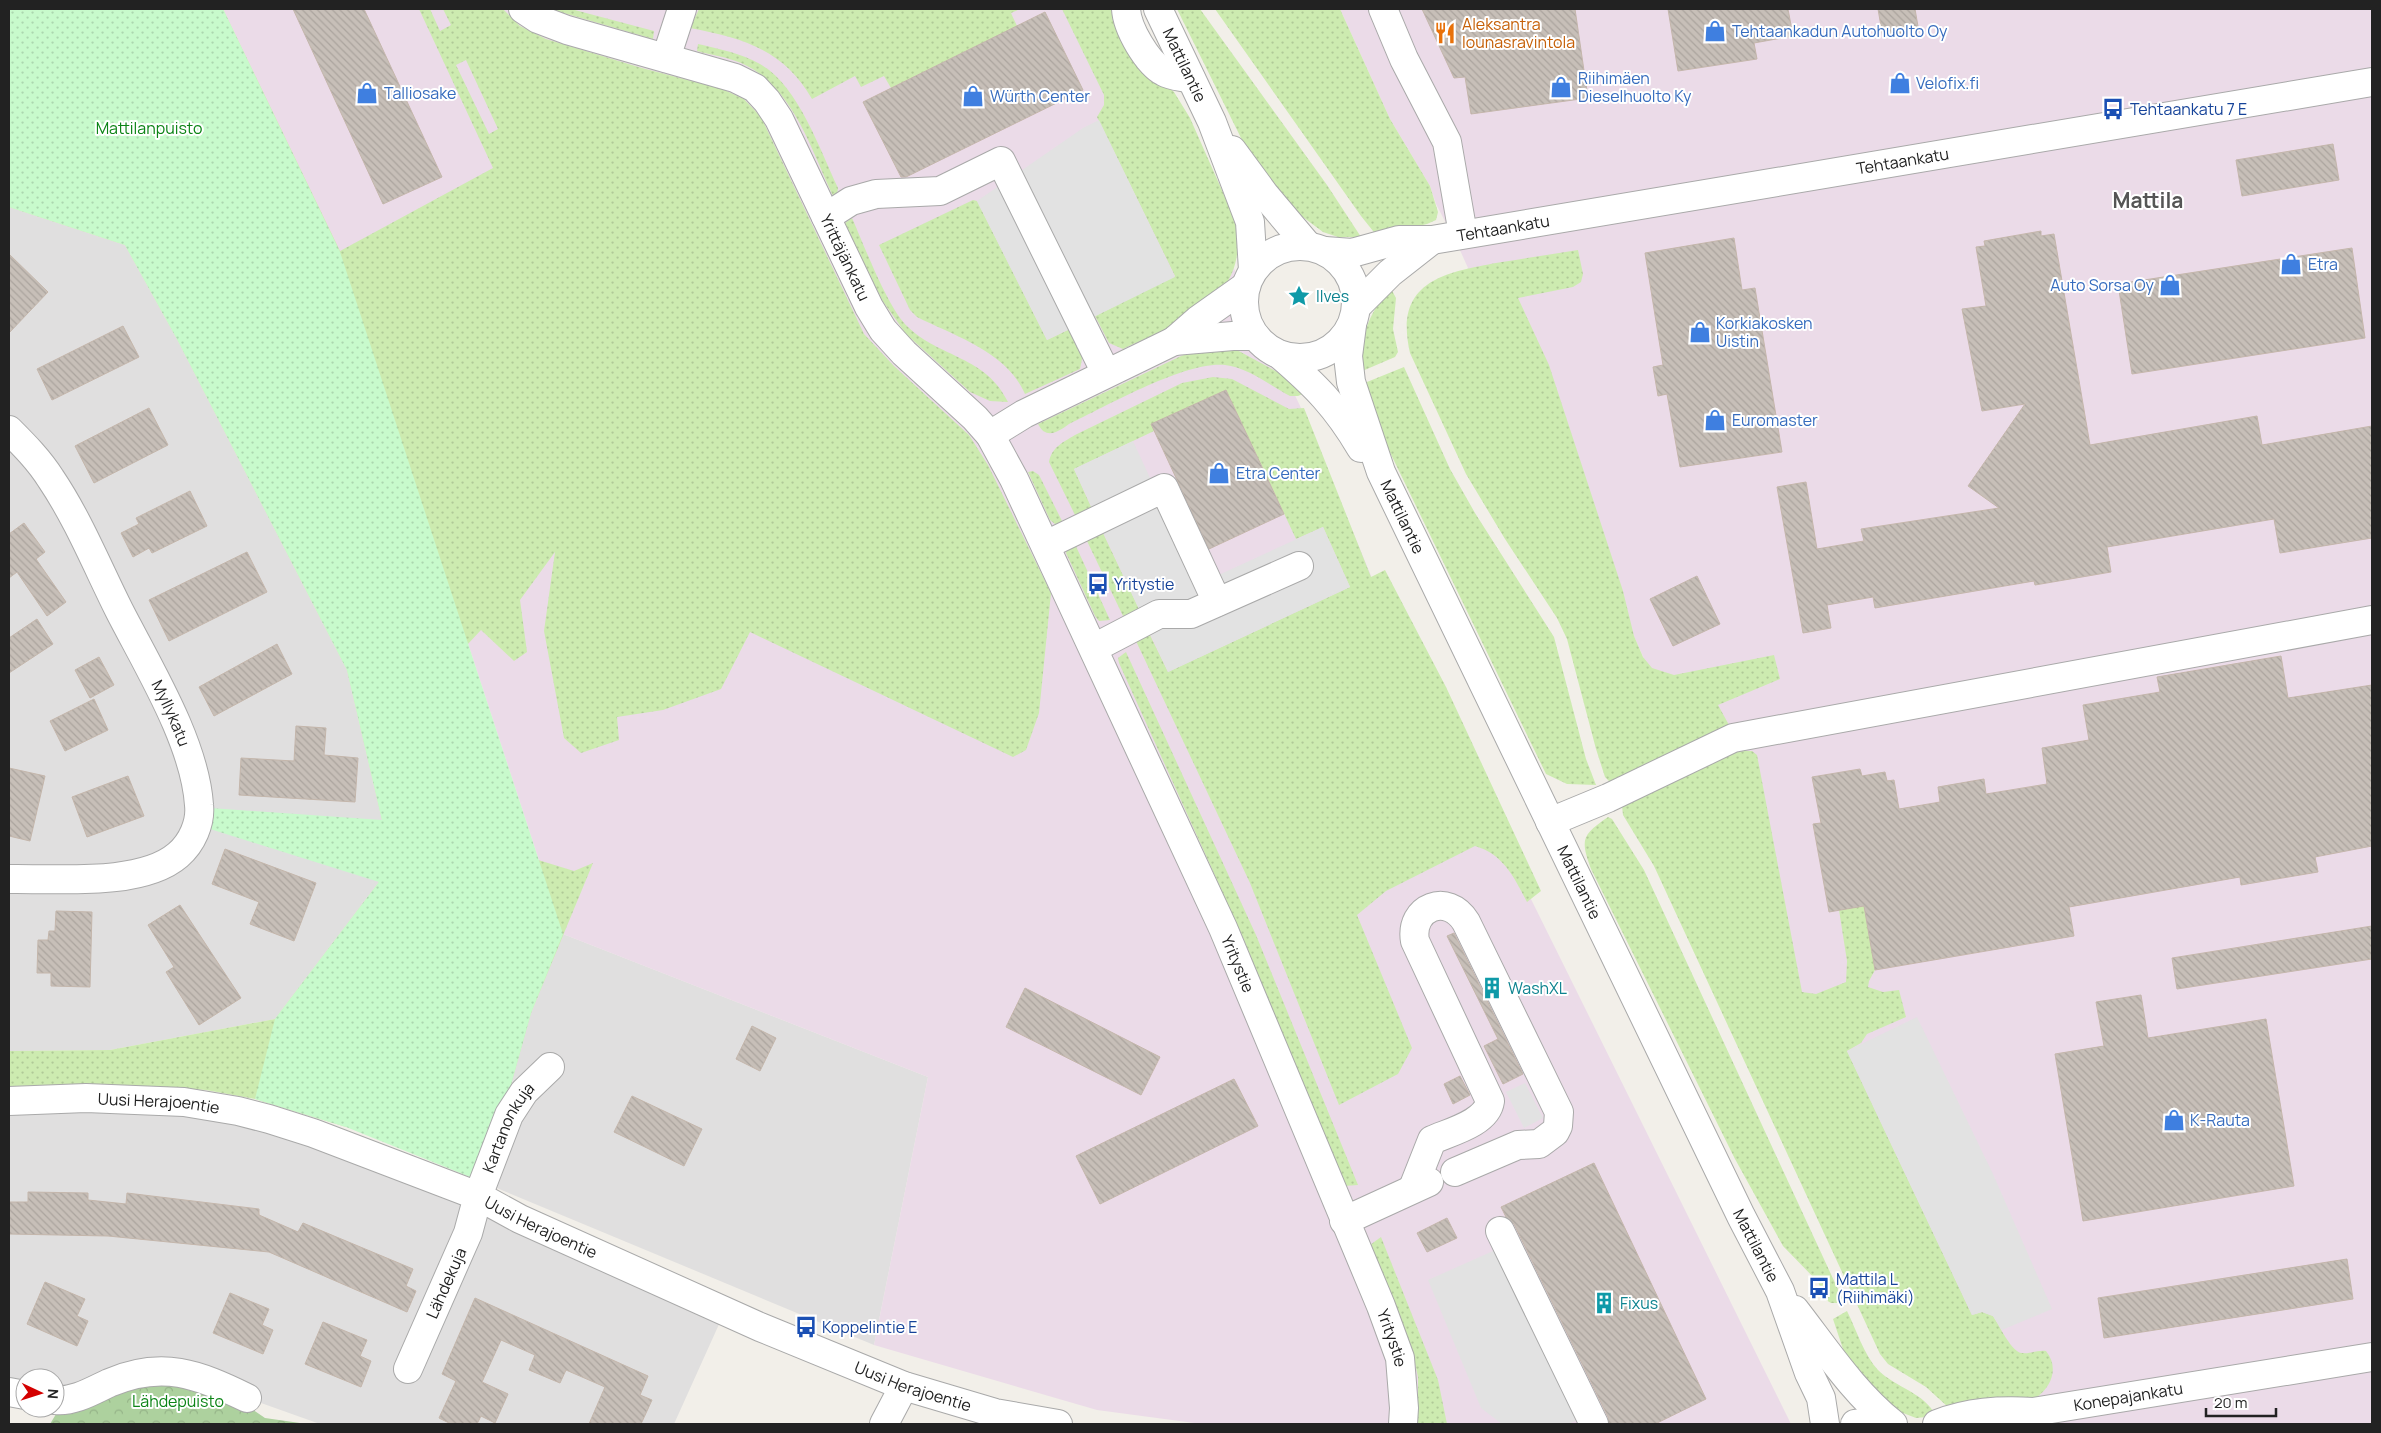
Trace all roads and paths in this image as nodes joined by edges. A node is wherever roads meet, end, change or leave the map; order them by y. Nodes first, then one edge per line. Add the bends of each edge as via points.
1 (523, 9) edge
2 (682, 9) edge
3 (1126, 9) edge
4 (1158, 9) edge
5 (1383, 9) edge
6 (666, 58) junction
7 (1191, 79) junction
8 (2372, 82) edge
9 (1212, 122) junction
10 (826, 217) junction
11 (1463, 234) junction
12 (1432, 240) junction
13 (1317, 248) junction
14 (1250, 278) junction
15 (1354, 315) junction
16 (1255, 336) junction
17 (1174, 341) junction
18 (1280, 355) junction
19 (1106, 373) junction
20 (9, 430) edge
21 (990, 435) junction
22 (1381, 472) junction
23 (1046, 545) junction
24 (1299, 566) dead end
25 (1217, 602) junction
26 (2372, 620) edge
27 (1094, 648) junction
28 (1550, 822) junction
29 (9, 879) edge
30 (550, 1067) dead end
31 (9, 1101) edge
32 (1413, 1188) junction
33 (478, 1196) junction
34 (1344, 1221) junction
35 (1500, 1231) dead end
36 (1780, 1291) junction
37 (2372, 1357) edge
38 (408, 1369) dead end
39 (904, 1386) junction
40 (247, 1398) dead end
41 (65, 1401) edge
42 (2033, 1412) junction
43 (884, 1424) edge
44 (1058, 1424) edge
45 (1403, 1424) edge
46 (1594, 1424) edge
47 (1825, 1424) edge
48 (1855, 1424) edge
49 (1892, 1424) edge
50 (1937, 1424) edge
51 (2003, 1424) edge

1 - 6 street, Yrittäjänkatu via 538,20 567,30
2 - 6 street
3 - 7 street via 1126,18 1144,54 1164,72
4 - 7 street, Mattilantie
5 - 11 street via 1404,59 1447,142
6 - 10 street, Yrittäjänkatu via 717,71 755,88 779,119
7 - 9 street, Mattilantie
8 - 11 street, Tehtaankatu
9 - 13 street, Mattilantie via 1265,195
9 - 14 street, Mattilantie via 1250,222
10 - 19 street via 851,202 876,194 940,192 1002,161
10 - 21 street, Yrittäjänkatu via 883,330
11 - 12 street, Tehtaankatu
12 - 13 street, Tehtaankatu via 1399,240 1352,253
12 - 15 street, Tehtaankatu via 1390,273
13 - 14 street via 1292,246 1278,250 1264,258
13 - 15 street via 1338,260 1349,274 1356,289
14 - 16 street via 1244,303 1246,321
14 - 17 street
15 - 18 street via 1342,341 1327,352 1312,358
15 - 22 street, Mattilantie via 1348,356 1351,382
16 - 17 street
16 - 18 street via 1266,348
17 - 19 street
18 - 22 street, Mattilantie via 1323,394
19 - 21 street
20 - 29 street, Myllykatu via 35,456 70,512 172,716 192,768 200,807 187,845 178,855 152,870 114,878
21 - 23 street, Yritystie
22 - 28 street, Mattilantie
23 - 25 street via 1164,488
23 - 27 street, Yritystie
24 - 25 street
25 - 27 street via 1191,614 1159,614
26 - 28 street via 1733,738
27 - 34 street, Yritystie via 1223,928
28 - 36 street, Mattilantie
30 - 33 street, Kartanonkuja via 524,1092 509,1115
31 - 33 street, Uusi Herajoentie via 138,1099 184,1102 238,1111 313,1133
32 - 32 street via 1432,1140 1482,1116 1489,1107 1488,1094 1415,941 1415,925 1424,911 1448,906 1462,915 1559,1112 1558,1126 1539,1144 1518,1146 1470,1171
32 - 34 street
33 - 38 street, Lähdekuja via 468,1233
33 - 39 street, Uusi Herajoentie via 520,1219 760,1327
34 - 45 street, Yritystie via 1400,1358
35 - 46 street
36 - 47 street, Mattilantie via 1821,1398
36 - 49 street, Mattilantie via 1857,1391
37 - 42 street, Konepajankatu
39 - 43 street
39 - 44 street, Uusi Herajoentie via 996,1413
40 - 41 street via 207,1379 170,1370 118,1379
42 - 50 street, Konepajankatu via 1996,1410 1968,1414
42 - 51 street, Konepajankatu
48 - 49 street via 1879,1421

